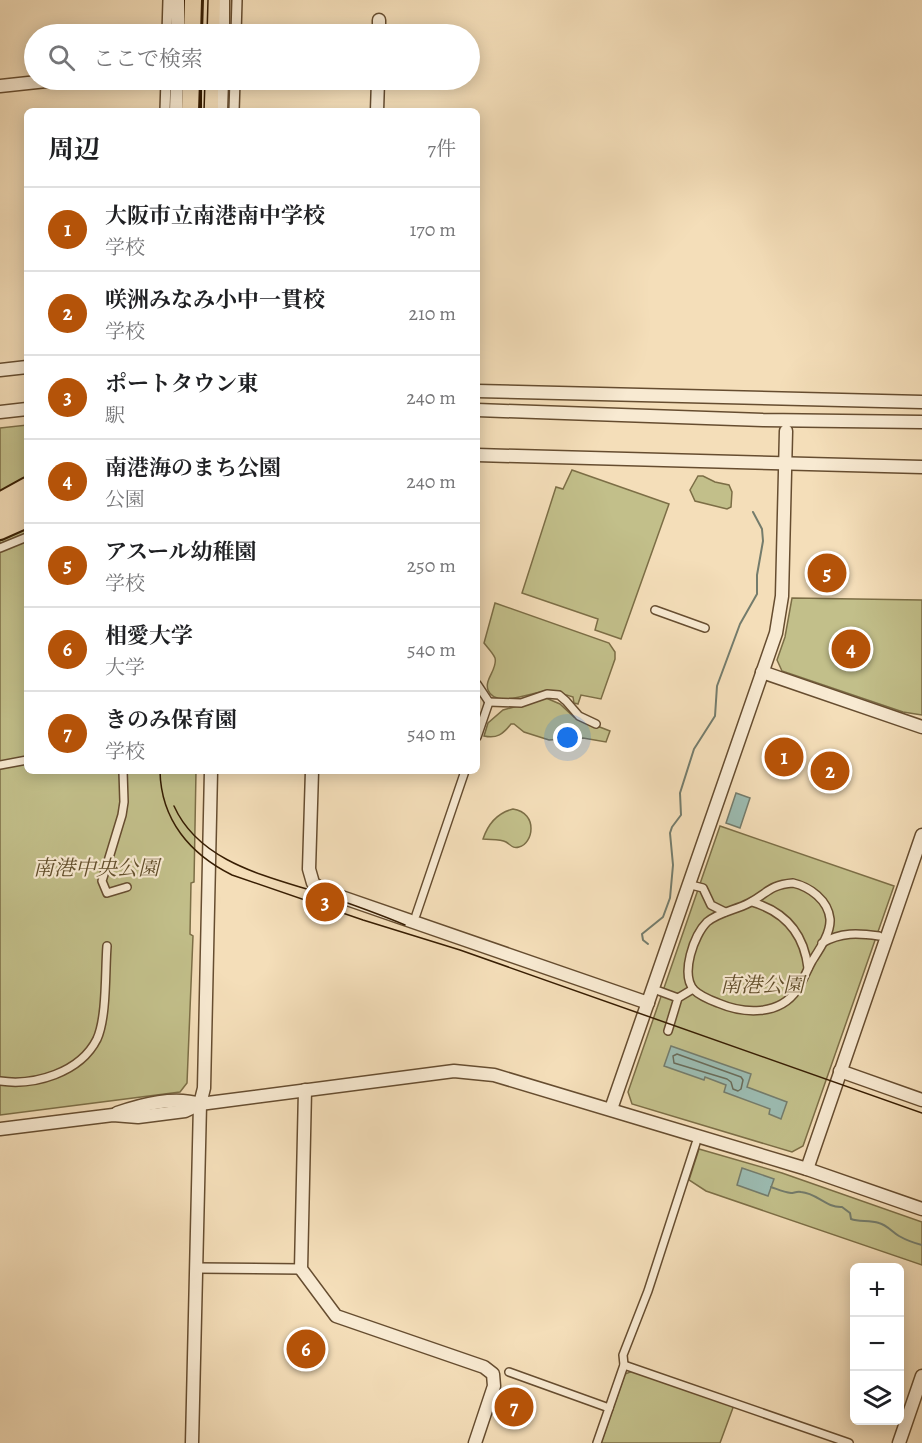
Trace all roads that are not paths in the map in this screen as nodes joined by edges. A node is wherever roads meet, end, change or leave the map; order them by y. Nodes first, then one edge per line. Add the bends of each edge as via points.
1 (168, 0) edge
2 (178, 0) edge
3 (193, 0) edge
4 (212, 0) edge
5 (224, 0) edge
6 (237, 0) edge
7 (379, 20) dead end
8 (167, 24) edge
9 (178, 24) edge
10 (192, 24) edge
11 (211, 24) edge
12 (223, 24) edge
13 (236, 24) edge
14 (379, 24) edge
15 (24, 83) edge
16 (0, 86) edge
17 (166, 90) edge
18 (177, 90) edge
19 (191, 90) edge
20 (210, 90) edge
21 (222, 90) edge
22 (235, 90) edge
23 (377, 90) edge
24 (165, 108) edge
25 (176, 108) edge
26 (190, 108) edge
27 (210, 108) edge
28 (221, 108) edge
29 (234, 108) edge
30 (376, 108) edge
31 (24, 367) edge
32 (0, 371) edge
33 (24, 374) edge
34 (480, 391) edge
35 (922, 402) edge
36 (24, 409) edge
37 (480, 410) edge
38 (0, 412) edge
39 (922, 422) edge
40 (786, 431) dead end
41 (480, 455) edge
42 (785, 464) junction
43 (922, 467) edge
44 (24, 477) edge
45 (24, 488) edge
46 (0, 490) edge
47 (0, 501) edge
48 (24, 504) edge
49 (0, 516) edge
50 (24, 520) edge
51 (0, 531) edge
52 (24, 538) edge
53 (0, 548) edge
54 (654, 610) dead end
55 (705, 627) dead end
56 (762, 672) junction
57 (480, 688) edge
58 (489, 702) junction
59 (596, 724) dead end
60 (922, 727) edge
61 (480, 728) edge
62 (24, 761) edge
63 (0, 765) edge
64 (123, 774) edge
65 (202, 774) edge
66 (211, 774) edge
67 (312, 774) edge
68 (464, 774) edge
69 (922, 836) edge
70 (695, 886) dead end
71 (127, 887) dead end
72 (752, 902) junction
73 (711, 905) junction
74 (724, 912) junction
75 (416, 915) dead end
76 (709, 921) junction
77 (879, 936) dead end
78 (822, 943) junction
79 (107, 946) dead end
80 (808, 968) junction
81 (693, 989) junction
82 (659, 991) dead end
83 (678, 998) junction
84 (648, 1003) junction
85 (668, 1031) dead end
86 (840, 1071) junction
87 (0, 1081) edge
88 (305, 1090) junction
89 (922, 1100) edge
90 (200, 1104) junction
91 (611, 1109) junction
92 (0, 1129) edge
93 (696, 1143) dead end
94 (807, 1169) junction
95 (922, 1209) edge
96 (197, 1268) junction
97 (301, 1269) junction
98 (624, 1365) junction
99 (509, 1372) dead end
100 (922, 1376) edge
101 (609, 1408) junction
102 (192, 1443) edge
103 (475, 1443) edge
104 (597, 1443) edge
105 (849, 1443) edge
106 (899, 1443) edge

1 - 8 street
2 - 9 street
3 - 10 highway
4 - 11 highway
5 - 12 street
6 - 13 street
7 - 14 street
15 - 16 street
17 - 24 street
18 - 25 street
19 - 26 highway
20 - 27 highway
21 - 28 street
22 - 29 street
23 - 30 street
31 - 32 street
32 - 33 street
34 - 35 street
36 - 38 street
37 - 39 street
40 - 42 street
41 - 42 street
42 - 43 street
42 - 56 street via 782,596 776,633
44 - 46 highway
45 - 47 highway
48 - 49 highway
50 - 51 highway
52 - 53 street
54 - 55 street
56 - 60 street
56 - 84 street
57 - 58 street
58 - 59 street via 521,703 547,694 559,695 579,716
58 - 61 street
62 - 63 street
64 - 71 street via 122,815 102,881 107,893
65 - 90 street via 196,1087
66 - 90 street via 204,1088
67 - 84 street via 309,869 313,883 324,891
68 - 75 street
69 - 86 street
70 - 73 street via 703,888
72 - 74 street
72 - 78 street via 778,884 807,886 818,896 830,920
72 - 80 street via 768,906 789,924 801,939
73 - 74 street
73 - 76 street
74 - 76 street
76 - 81 street via 693,943 689,977
77 - 78 street via 847,933
78 - 80 street
79 - 87 street via 102,1019 87,1052 48,1078 23,1083
80 - 81 street via 789,999 760,1011 741,1011
81 - 83 street
82 - 83 street
83 - 85 street
84 - 91 street
86 - 89 street
86 - 94 street
88 - 90 street
88 - 91 street via 454,1071 494,1075
88 - 97 street
90 - 92 street via 185,1100 138,1106 113,1115
90 - 96 street
91 - 94 street
93 - 98 street via 624,1355
94 - 95 street
96 - 97 street
96 - 102 street
97 - 103 street via 336,1316 484,1367 493,1374 495,1386
98 - 101 street
98 - 105 street
99 - 101 street
100 - 106 street
101 - 104 street

